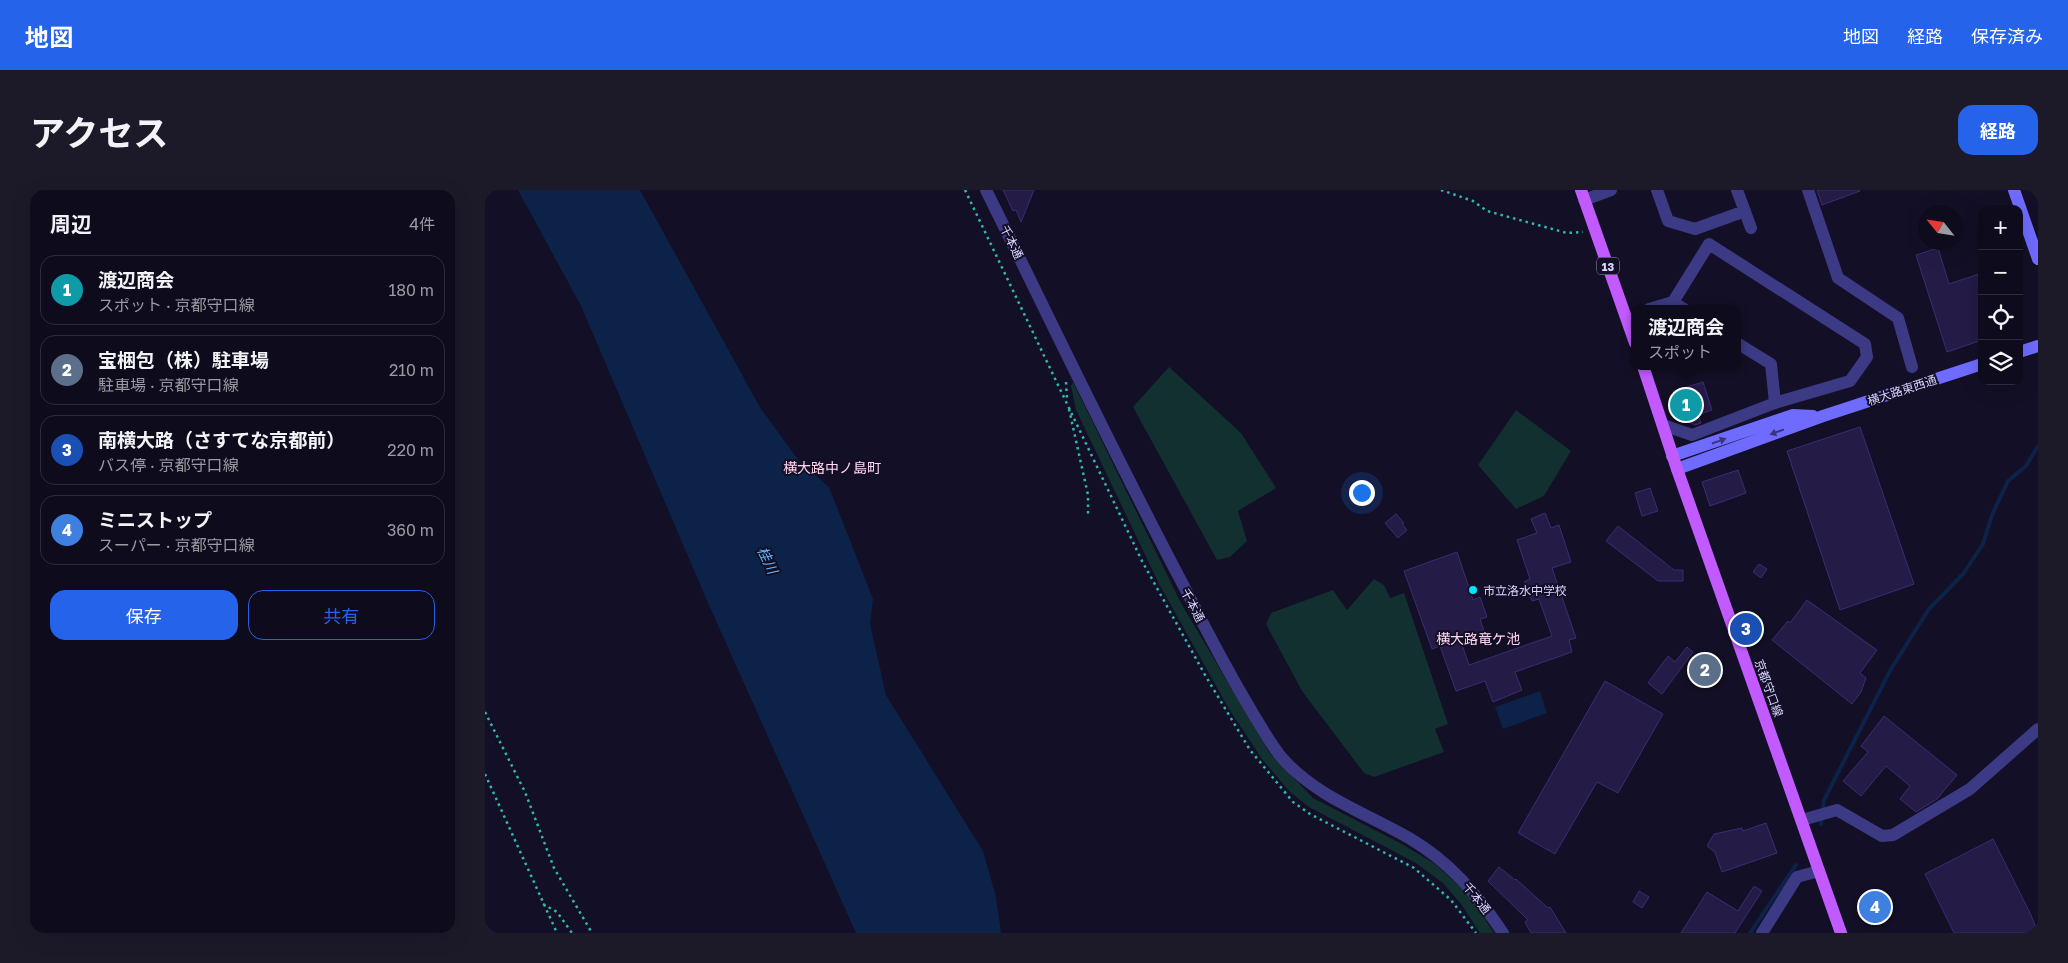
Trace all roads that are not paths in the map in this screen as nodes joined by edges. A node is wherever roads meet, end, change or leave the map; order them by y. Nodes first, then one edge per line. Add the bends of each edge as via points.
1 (986, 190) edge
2 (1611, 190) edge
3 (1657, 190) edge
4 (1737, 190) edge
5 (1808, 190) edge
6 (2014, 190) edge
7 (1582, 195) edge
8 (1745, 212) junction
9 (1751, 228) dead end
10 (2034, 235) edge
11 (2038, 259) edge
12 (1678, 305) edge
13 (1630, 314) edge
14 (1741, 345) edge
15 (2038, 346) edge
16 (2023, 351) edge
17 (1978, 365) edge
18 (1912, 367) dead end
19 (1644, 370) edge
20 (1775, 403) junction
21 (1823, 416) junction
22 (1663, 425) junction
23 (1672, 456) junction
24 (1677, 469) junction
25 (2038, 729) edge
26 (1808, 818) junction
27 (1819, 871) junction
28 (1503, 933) edge
29 (1762, 933) edge
30 (1841, 933) edge

1 - 28 street, 千本通 via 1131,487 1234,683 1283,759 1327,794 1434,854 1460,876
2 - 7 street
3 - 8 street via 1668,221 1695,230
4 - 8 street
5 - 18 street via 1838,278 1898,318
6 - 10 street
7 - 13 main road, 13
8 - 9 street
10 - 11 street
12 - 20 street via 1709,244 1865,344 1867,357 1850,381
14 - 20 street via 1771,364
15 - 16 street
17 - 21 street, 横大路東西通
19 - 22 main road, 京都守口線
20 - 22 street via 1692,435
23 -> 21 street, 横大路東西通 via 1793,415
21 -> 24 street, 横大路東西通
22 - 23 main road, 京都守口線
23 - 24 main road, 京都守口線
24 - 26 main road, 京都守口線
25 - 26 street via 1971,790 1893,835 1882,836 1837,810
26 - 27 main road, 京都守口線
27 - 29 street via 1797,877
27 - 30 main road, 京都守口線

